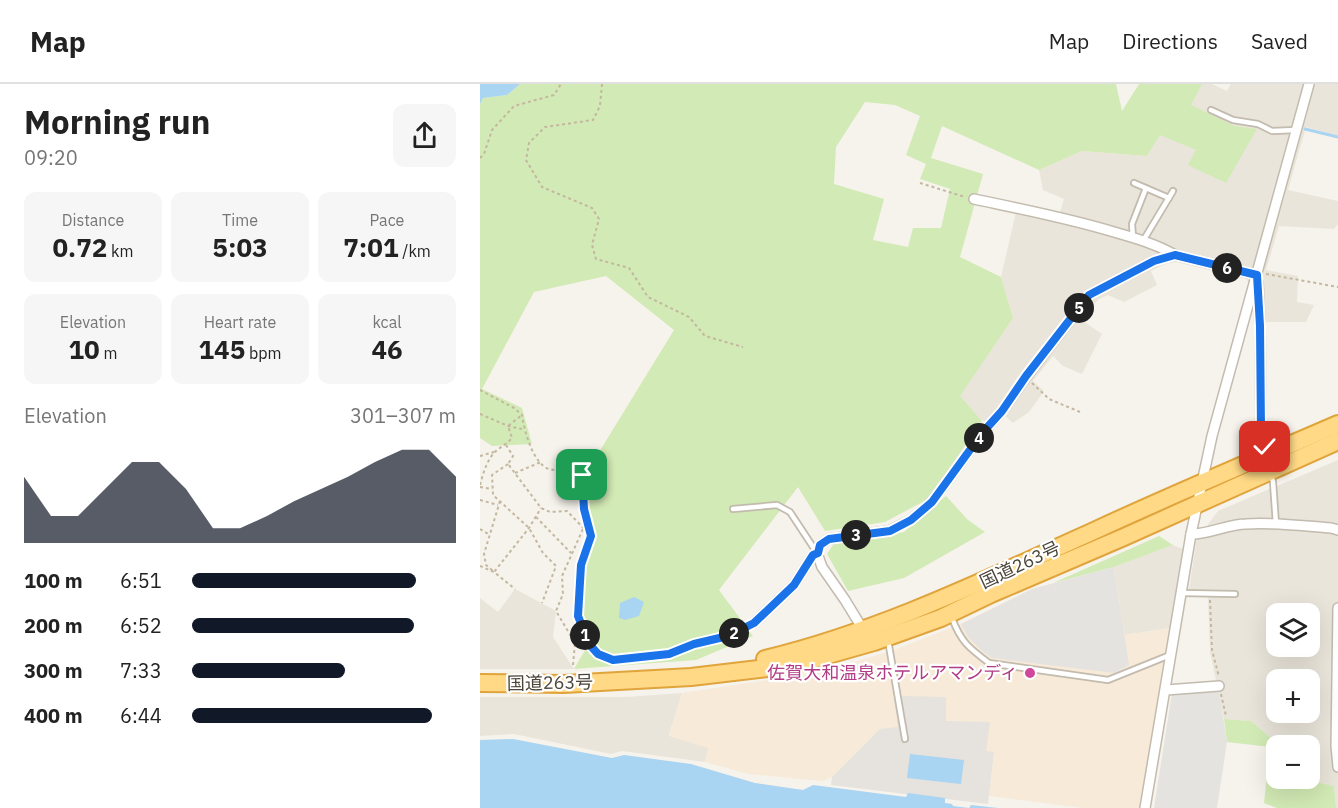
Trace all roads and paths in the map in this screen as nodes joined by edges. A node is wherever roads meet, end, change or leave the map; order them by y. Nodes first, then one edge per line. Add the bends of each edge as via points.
1 (561, 84) edge
2 (602, 84) edge
3 (1309, 84) edge
4 (1211, 110) dead end
5 (1296, 130) junction
6 (480, 158) edge
7 (920, 183) dead end
8 (1134, 183) dead end
9 (1146, 188) junction
10 (1173, 191) dead end
11 (1169, 198) junction
12 (974, 199) joint
13 (1138, 239) junction
14 (1175, 255) junction
15 (1257, 275) junction
16 (1338, 287) edge
17 (743, 347) dead end
18 (1026, 376) junction
19 (480, 390) edge
20 (1080, 412) dead end
21 (480, 414) edge
22 (522, 415) junction
23 (1338, 424) edge
24 (508, 426) junction
25 (524, 429) junction
26 (1338, 441) edge
27 (506, 445) junction
28 (494, 452) junction
29 (480, 456) edge
30 (540, 462) junction
31 (1269, 463) junction
32 (508, 464) junction
33 (480, 467) edge
34 (485, 468) junction
35 (515, 473) junction
36 (482, 475) edge
37 (1204, 483) junction
38 (480, 486) edge
39 (493, 489) junction
40 (480, 500) edge
41 (499, 503) junction
42 (1198, 504) junction
43 (541, 508) junction
44 (733, 509) dead end
45 (536, 517) junction
46 (1276, 524) junction
47 (529, 528) junction
48 (480, 529) edge
49 (583, 529) junction
50 (1338, 530) edge
51 (1191, 534) junction
52 (491, 535) junction
53 (591, 536) junction
54 (480, 553) edge
55 (818, 553) junction
56 (484, 554) junction
57 (572, 554) junction
58 (480, 566) edge
59 (494, 572) junction
60 (515, 590) dead end
61 (1182, 593) junction
62 (1209, 594) junction
63 (1235, 594) dead end
64 (542, 603) dead end
65 (948, 605) junction
66 (1338, 608) edge
67 (754, 623) joint
68 (860, 632) junction
69 (888, 637) junction
70 (1172, 654) junction
71 (573, 665) dead end
72 (691, 678) junction
73 (480, 683) edge
74 (1219, 686) junction
75 (1166, 690) junction
76 (1226, 716) dead end
77 (905, 739) dead end
78 (1338, 767) edge
79 (1145, 808) edge

1 - 6 path via 554,94 513,106 492,130
2 - 17 path via 600,106 593,120 545,127 529,143 526,160 542,187 592,208 599,219 592,245 596,259 629,268 648,297 689,317 705,336
3 - 5 street
4 - 5 lane via 1272,131
5 - 15 street
7 - 12 path
8 - 9 lane
9 - 11 lane
9 - 13 lane via 1132,224
10 - 11 lane
11 - 13 lane
12 - 13 street
13 - 14 street
14 - 15 street
14 - 18 street via 1154,261 1089,295
15 - 16 path via 1270,273
15 - 31 street via 1261,430
15 - 37 street via 1212,436
18 - 20 path via 1049,399
18 - 55 street via 932,502 911,520 890,531 829,539 820,545
19 - 22 path
21 - 24 path
22 - 24 path
22 - 25 path
23 - 31 highway, 国道263号
24 - 25 path
24 - 27 path via 512,438
25 - 30 path
26 - 31 highway, 国道263号
27 - 28 path
27 - 32 path via 513,456
28 - 29 path
28 - 34 path
30 - 35 path
30 - 53 path via 549,469 574,469 582,475
31 - 37 highway, 国道263号
31 - 42 highway, 国道263号
31 - 46 lane
32 - 35 path
32 - 39 path via 492,476
33 - 34 path
34 - 36 path
35 - 43 path
36 - 38 path
37 - 42 street
37 - 65 highway, 国道263号
38 - 39 path
39 - 41 path
40 - 41 path
41 - 47 path
41 - 52 path
42 - 51 street
42 - 65 highway, 国道263号 via 991,594
43 - 45 path
43 - 49 path via 567,511
44 - 55 lane via 777,505 790,512
45 - 47 path
45 - 57 path
46 - 50 street
46 - 51 street via 1245,524
47 - 59 path
47 - 64 path via 543,553 556,566
48 - 52 path
49 - 53 path
49 - 57 path
51 - 61 street
52 - 56 path
53 - 67 path via 581,565 578,616 589,644 598,654 613,660 669,654 728,636
54 - 56 path
55 - 67 street via 794,585
55 - 68 street via 822,567 845,600
56 - 59 path via 486,565
57 - 71 path via 562,576 563,594 556,611 574,643
58 - 59 path
59 - 60 path
61 - 62 lane
61 - 70 street
62 - 63 lane
62 - 74 path via 1212,650
65 - 68 highway, 国道263号
65 - 69 highway, 国道263号
65 - 70 lane via 959,636 989,663 1108,680
66 - 78 street
68 - 72 highway, 国道263号
69 - 72 highway, 国道263号 via 792,665
69 - 77 lane
70 - 75 street
72 - 73 highway, 国道263号
74 - 75 street
74 - 76 path
75 - 79 street

